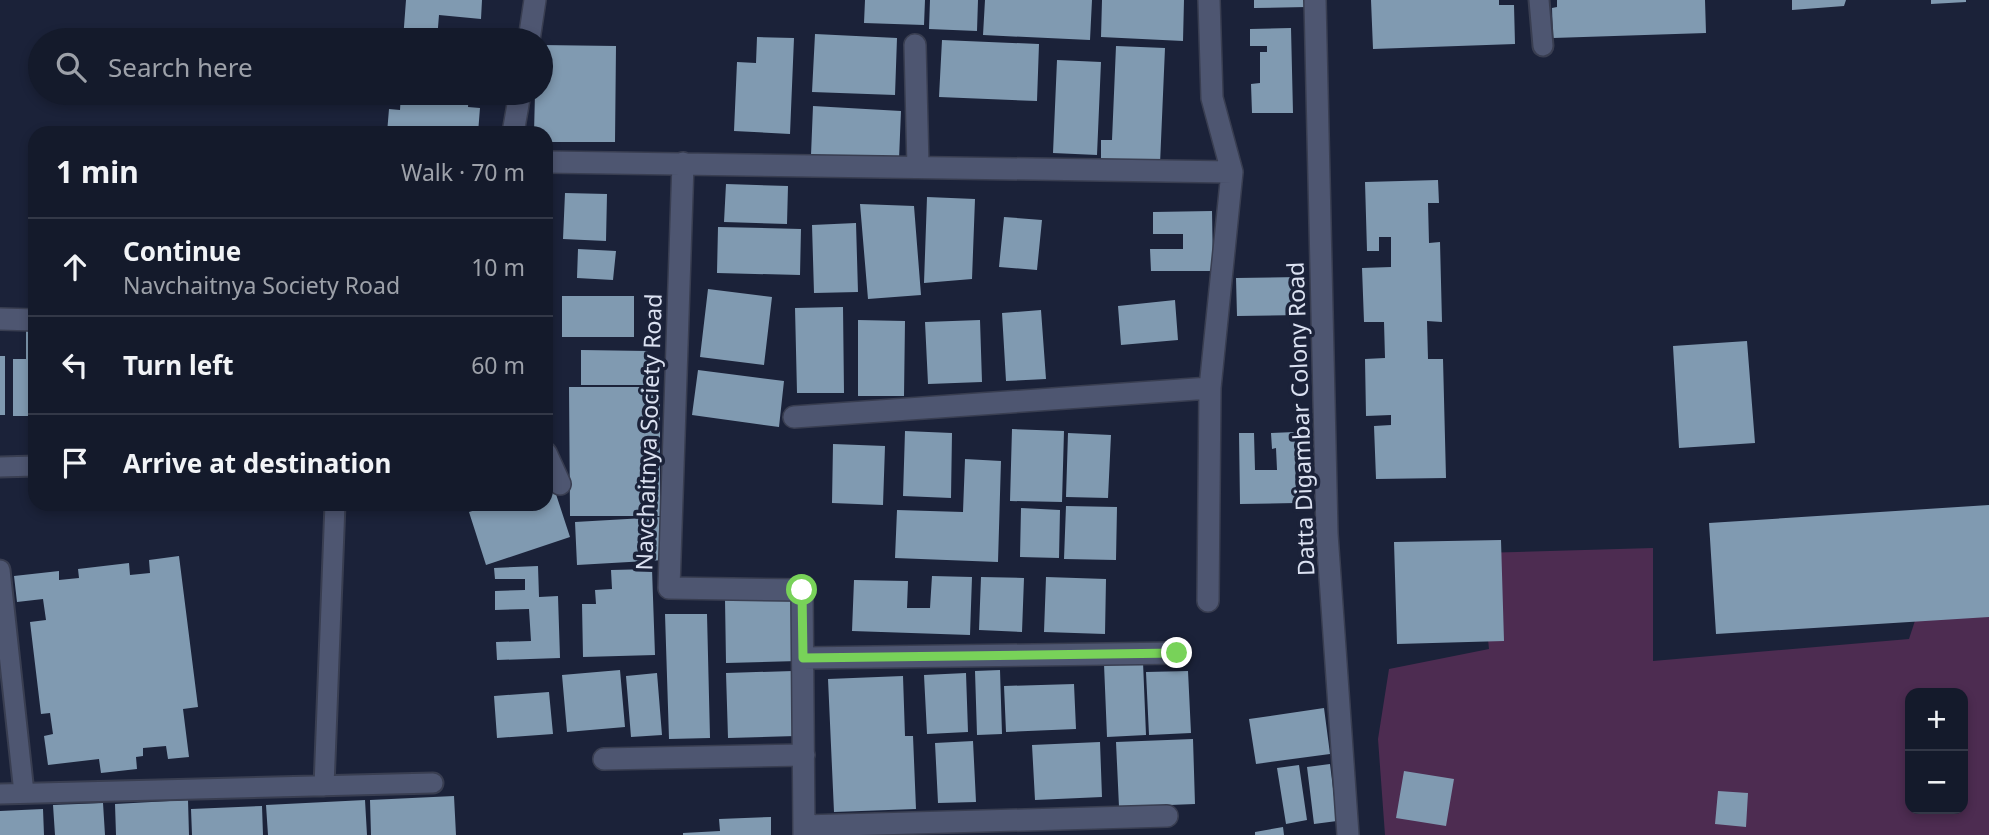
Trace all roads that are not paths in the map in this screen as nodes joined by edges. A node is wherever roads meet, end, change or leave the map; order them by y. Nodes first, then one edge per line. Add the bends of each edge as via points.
1 (535, 0) edge
2 (1209, 0) edge
3 (1315, 0) edge
4 (1539, 0) edge
5 (531, 28) edge
6 (915, 46) dead end
7 (1543, 47) dead end
8 (518, 105) edge
9 (514, 126) edge
10 (553, 162) edge
11 (683, 163) junction
12 (918, 167) junction
13 (1232, 172) junction
14 (0, 319) edge
15 (28, 320) edge
16 (1210, 388) junction
17 (794, 417) dead end
18 (28, 466) edge
19 (0, 467) edge
20 (553, 468) edge
21 (560, 484) dead end
22 (335, 511) edge
23 (0, 570) edge
24 (1208, 601) dead end
25 (1177, 653) dead end
26 (803, 658) junction
27 (804, 755) junction
28 (604, 759) dead end
29 (433, 783) dead end
30 (324, 786) junction
31 (24, 793) junction
32 (0, 794) edge
33 (1167, 816) dead end
34 (804, 830) edge
35 (1348, 835) edge

1 - 5 street
2 - 13 street via 1212,98
3 - 35 street, Datta Digambar Colony Road via 1327,534
4 - 7 lane
6 - 12 street
8 - 9 street
10 - 11 street
11 - 12 street
11 - 26 street, Navchaitnya Society Road via 669,588 802,590
12 - 13 street
13 - 16 street
14 - 15 street
16 - 17 street
16 - 24 street
18 - 19 lane
20 - 21 street
22 - 30 lane
23 - 31 lane
25 - 26 street
26 - 27 street, Navchaitnya Society Road
27 - 28 street
27 - 34 street, Navchaitnya Society Road
29 - 30 lane
30 - 31 lane
31 - 32 lane
33 - 34 street

